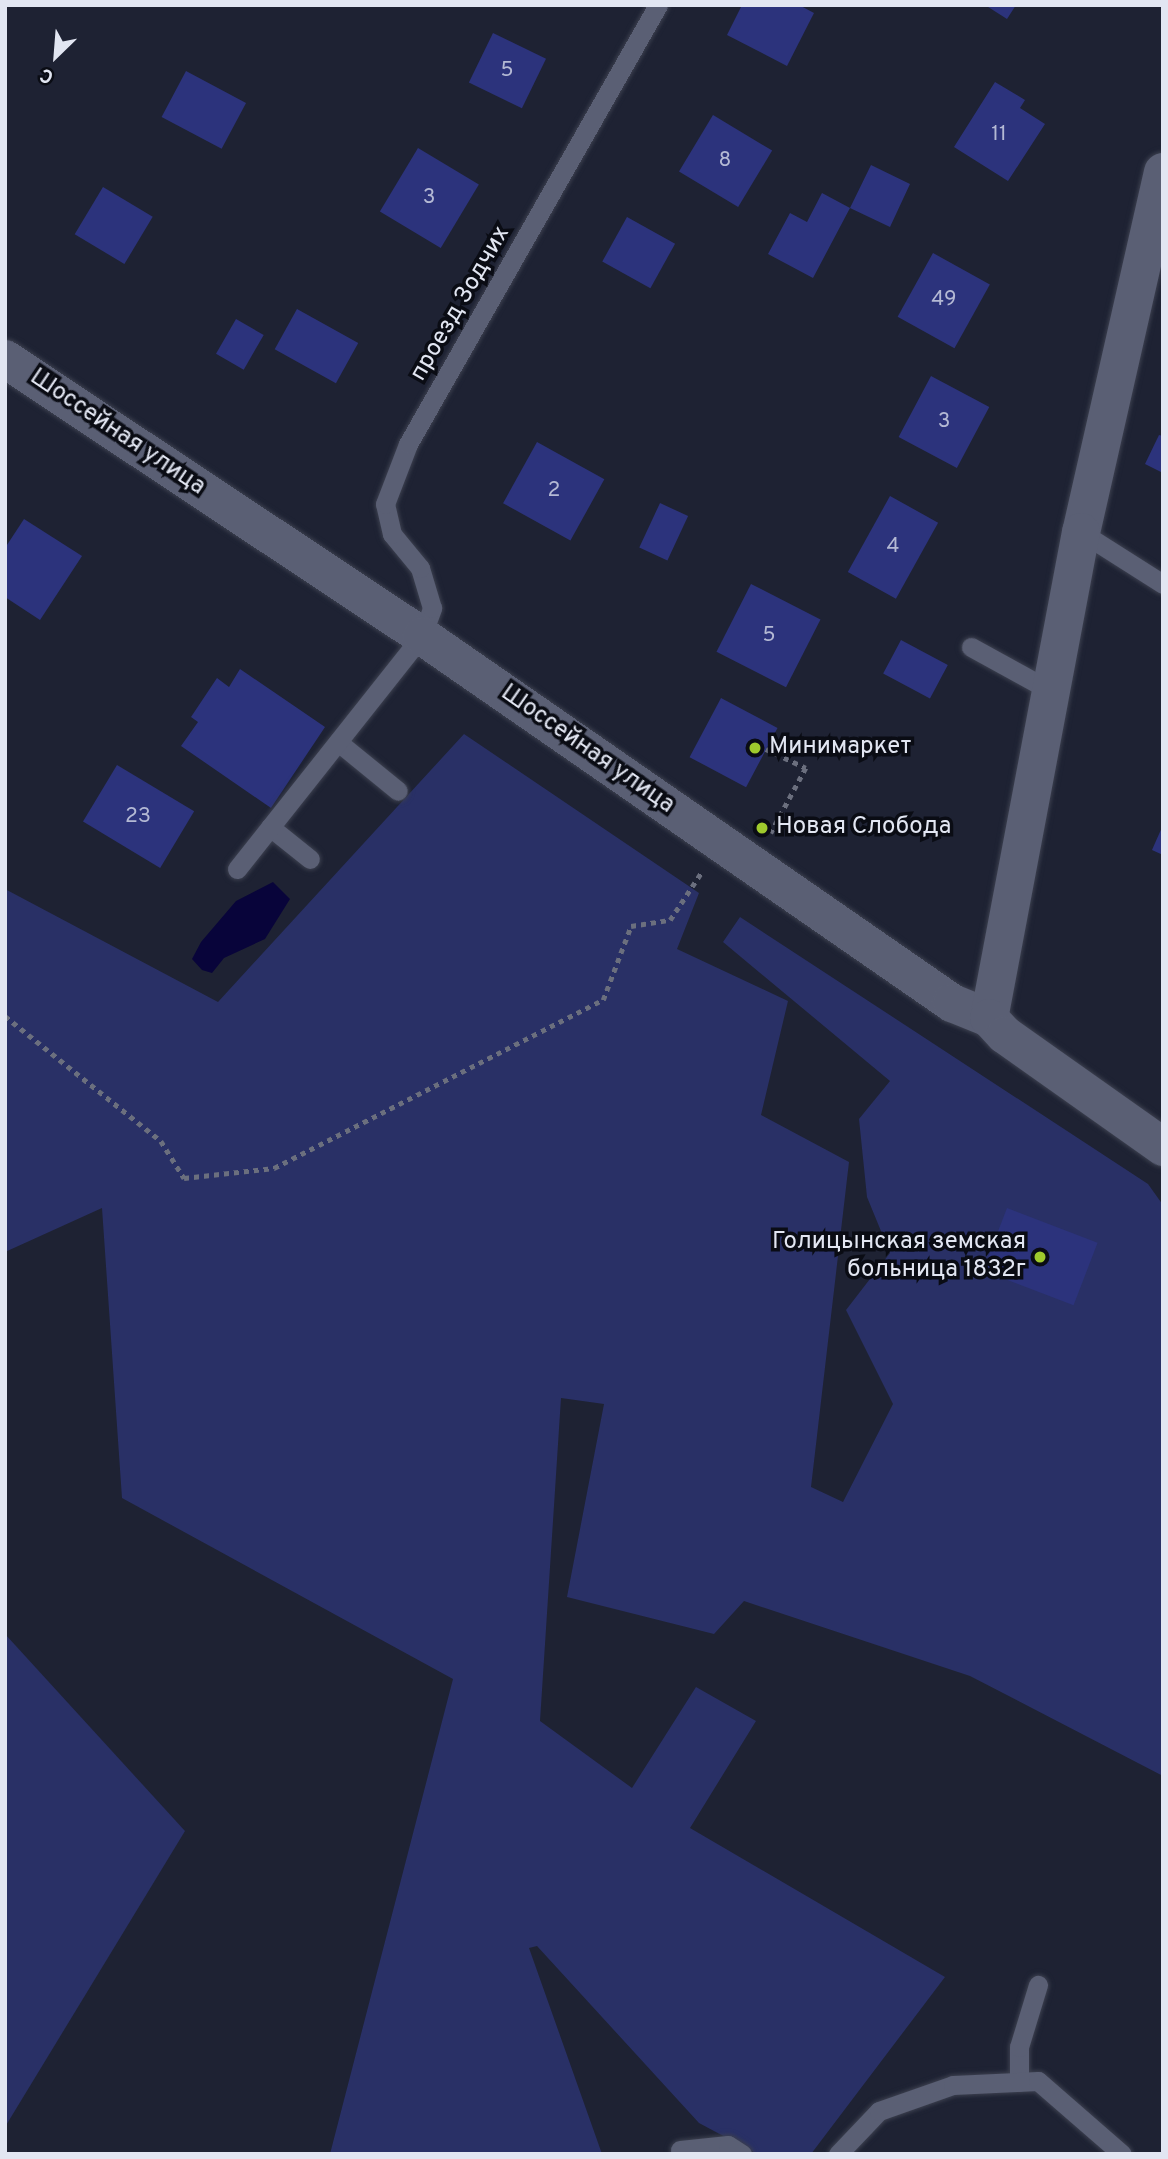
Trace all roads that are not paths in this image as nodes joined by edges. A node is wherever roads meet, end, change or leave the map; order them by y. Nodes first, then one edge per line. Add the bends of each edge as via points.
1 (658, 5) edge
2 (1163, 172) edge
3 (5, 359) edge
4 (1081, 532) junction
5 (1163, 584) edge
6 (422, 636) junction
7 (971, 647) dead end
8 (1051, 691) junction
9 (338, 742) junction
10 (398, 790) dead end
11 (270, 827) junction
12 (310, 859) dead end
13 (237, 869) dead end
14 (989, 1018) junction
15 (1163, 1147) edge
16 (1038, 1985) dead end
17 (1019, 2082) junction
18 (680, 2150) dead end
19 (742, 2154) edge
20 (838, 2154) edge
21 (1122, 2154) edge

1 - 6 lane, проезд Зодчих via 408,444 385,504 392,534 420,568 432,608
2 - 4 street
3 - 6 street, Шоссейная улица
4 - 5 lane
4 - 8 street
6 - 9 lane
6 - 14 street, Шоссейная улица via 952,1003
7 - 8 lane
8 - 14 street
9 - 10 lane
9 - 11 lane
11 - 12 lane
11 - 13 lane
14 - 15 street, Шоссейная улица via 1005,1035
16 - 17 lane via 1018,2047
17 - 20 lane via 953,2085 879,2111
17 - 21 lane via 1038,2081
18 - 19 lane via 728,2145

